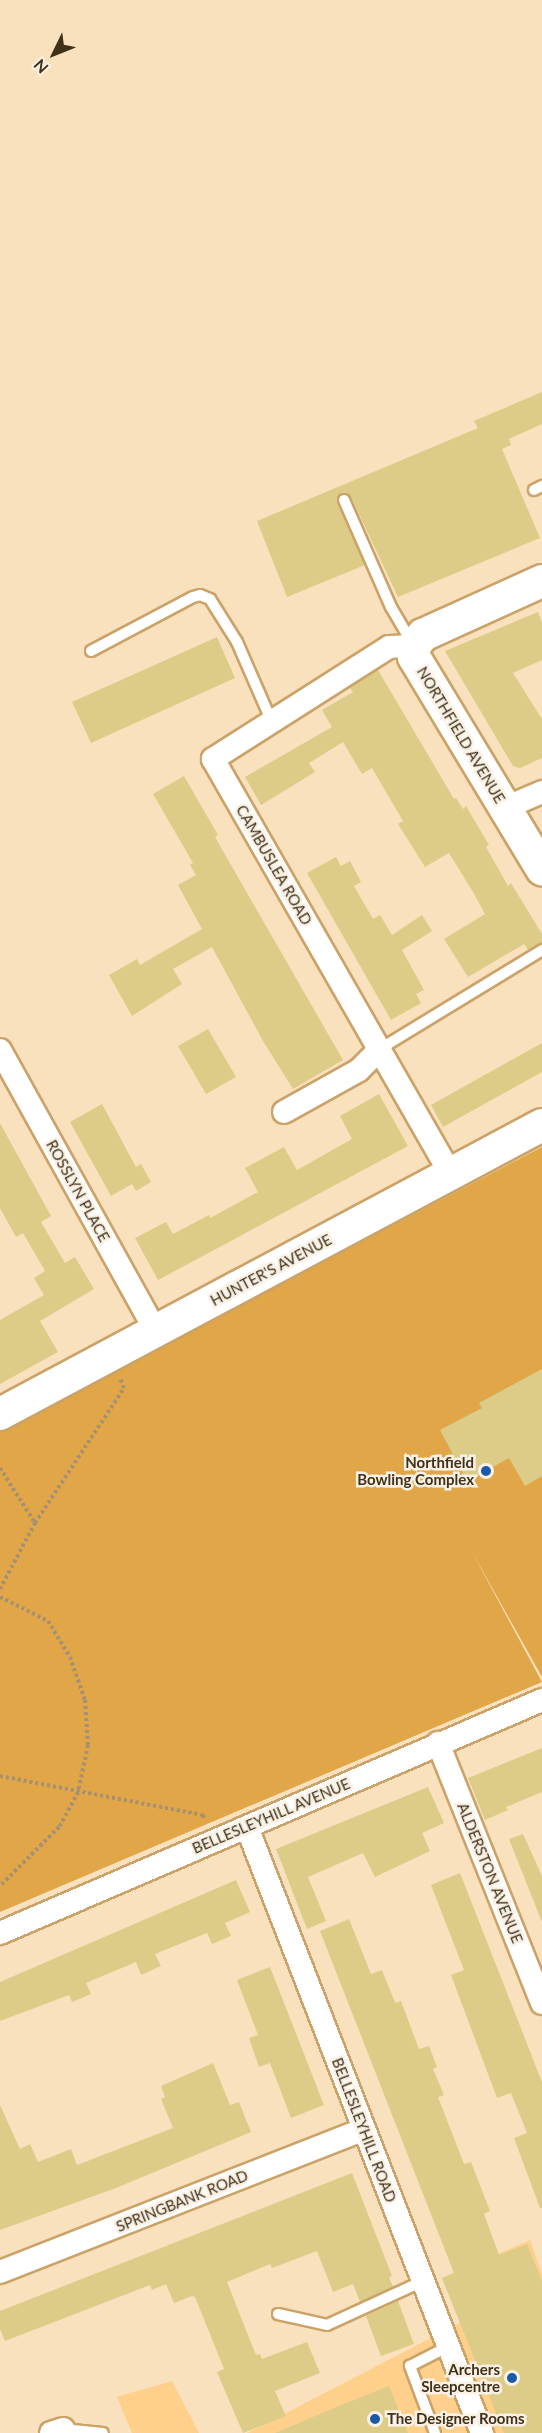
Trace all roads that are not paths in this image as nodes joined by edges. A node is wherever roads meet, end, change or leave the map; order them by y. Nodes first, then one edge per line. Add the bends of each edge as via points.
1 (344, 500) dead end
2 (542, 581) edge
3 (414, 646) junction
4 (91, 651) dead end
5 (269, 717) junction
6 (542, 792) edge
7 (505, 808) junction
8 (542, 869) edge
9 (542, 950) edge
10 (380, 1049) junction
11 (0, 1050) edge
12 (284, 1112) dead end
13 (542, 1125) edge
14 (451, 1175) junction
15 (156, 1332) junction
16 (0, 1414) edge
17 (542, 1700) edge
18 (438, 1743) junction
19 (247, 1827) junction
20 (0, 1933) edge
21 (542, 2000) edge
22 (364, 2129) junction
23 (0, 2272) edge
24 (423, 2281) junction
25 (278, 2314) dead end
26 (448, 2346) junction
27 (57, 2431) edge
28 (103, 2433) edge
29 (435, 2433) edge
30 (482, 2433) edge

1 - 3 lane, NORTHFIELD AVENUE via 391,607
2 - 3 street via 438,626
3 - 5 street, CAMBUSLEA ROAD via 389,646
3 - 7 street, NORTHFIELD AVENUE via 414,657 423,674
4 - 5 lane via 200,595 216,606 237,642
5 - 10 street, CAMBUSLEA ROAD via 213,759
6 - 7 street
7 - 8 street, NORTHFIELD AVENUE
9 - 10 lane
10 - 12 street via 359,1070
10 - 14 street, CAMBUSLEA ROAD
11 - 15 street, ROSSLYN PLACE
13 - 14 street, HUNTER'S AVENUE
14 - 15 street, HUNTER'S AVENUE
15 - 16 street, HUNTER'S AVENUE
17 - 18 street, BELLESLEYHILL AVENUE
18 - 19 street, BELLESLEYHILL AVENUE
18 - 21 street, ALDERSTON AVENUE
19 - 20 street, BELLESLEYHILL AVENUE
19 - 22 street, BELLESLEYHILL ROAD
22 - 23 street, SPRINGBANK ROAD
22 - 24 street, BELLESLEYHILL ROAD
24 - 25 lane via 327,2325
24 - 26 street, BELLESLEYHILL ROAD
26 - 29 lane via 410,2366
26 - 30 street, BELLESLEYHILL ROAD
27 - 28 lane

